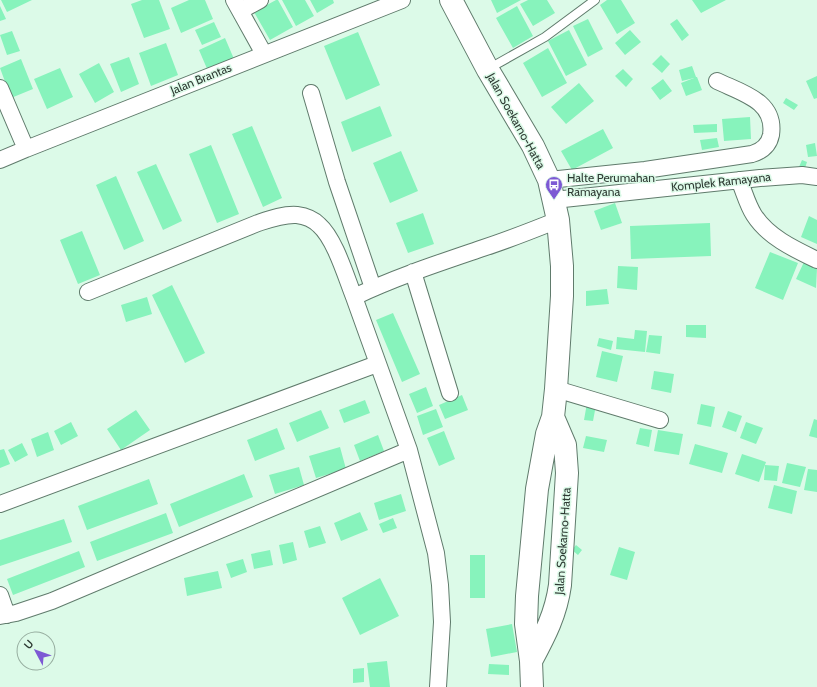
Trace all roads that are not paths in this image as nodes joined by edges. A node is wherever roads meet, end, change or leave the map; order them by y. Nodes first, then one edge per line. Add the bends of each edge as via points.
1 (260, 0) edge
2 (402, 0) edge
3 (450, 0) edge
4 (595, 0) edge
5 (237, 6) edge
6 (264, 54) junction
7 (488, 70) junction
8 (717, 81) dead end
9 (0, 88) edge
10 (311, 93) dead end
11 (26, 149) junction
12 (0, 160) edge
13 (817, 170) edge
14 (809, 176) edge
15 (739, 180) junction
16 (553, 200) junction
17 (817, 260) edge
18 (413, 272) junction
19 (373, 288) junction
20 (88, 292) dead end
21 (354, 297) junction
22 (377, 364) junction
23 (556, 389) junction
24 (450, 393) dead end
25 (553, 417) junction
26 (660, 420) dead end
27 (409, 450) junction
28 (0, 504) edge
29 (0, 595) edge
30 (4, 616) edge
31 (531, 661) junction
32 (438, 687) edge
33 (532, 687) edge

1 - 5 street
2 - 6 street, Jalan Brantas
3 - 7 highway, Jalan Soekarno-Hatta
4 - 7 lane via 545,37
5 - 6 street
6 - 11 street, Jalan Brantas
7 - 16 highway, Jalan Soekarno-Hatta via 533,146
8 - 16 street via 755,100 767,110 771,135 767,145 760,151 738,157 684,164
9 - 11 street
10 - 19 street via 337,182
11 - 12 street, Jalan Brantas
13 - 14 lane
14 - 15 street, Komplek Ramayana
15 - 16 street, Komplek Ramayana
15 - 17 street via 753,214 769,232
16 - 18 street via 485,248
16 - 23 highway, Jalan Soekarno-Hatta via 562,266
18 - 19 street
18 - 24 street
19 - 21 street
20 - 21 street via 258,223 272,218 298,215 311,219 323,229 335,250
21 - 22 street
22 - 27 street
22 - 28 street
23 - 25 highway, Jalan Soekarno-Hatta
23 - 26 street
25 - 31 highway, Jalan Soekarno-Hatta via 546,438 538,489 527,596 526,624
25 - 31 highway, Jalan Soekarno-Hatta via 565,445 567,459 560,584 552,620
27 - 30 street via 52,601
27 - 32 street via 436,553 440,585 442,622
29 - 30 street
31 - 33 highway, Jalan Soekarno-Hatta

